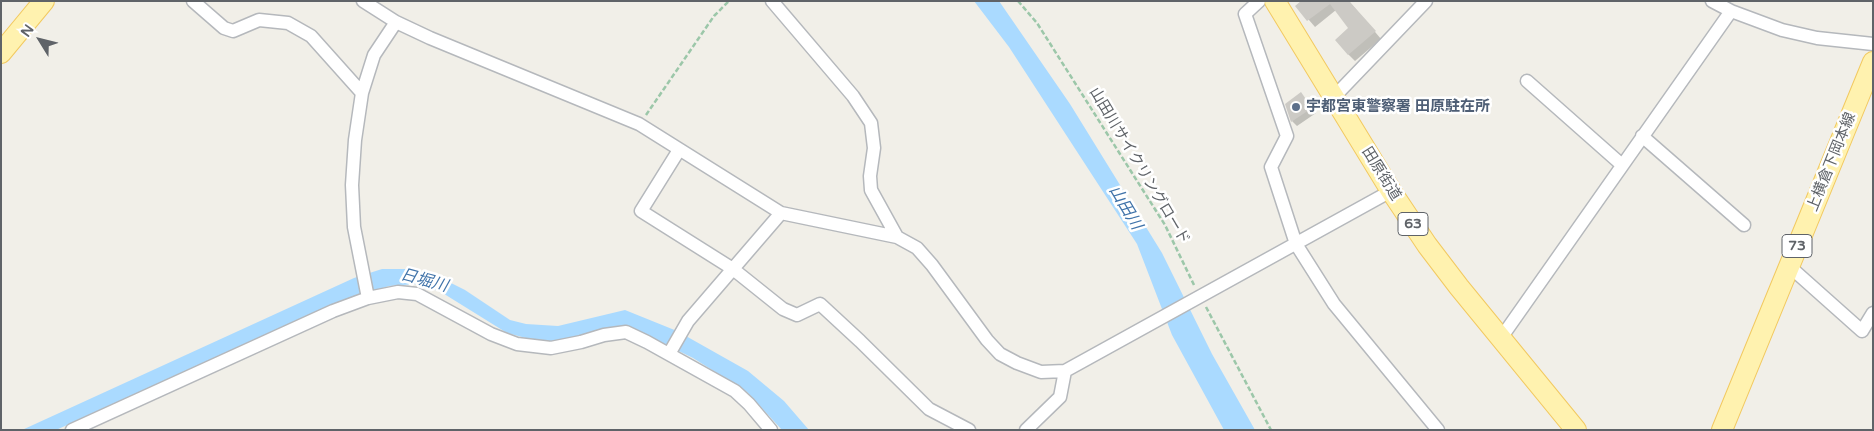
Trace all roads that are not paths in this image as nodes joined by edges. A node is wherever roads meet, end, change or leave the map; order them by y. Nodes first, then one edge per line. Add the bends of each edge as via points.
1 (44, 1) edge
2 (193, 1) edge
3 (363, 1) edge
4 (772, 1) edge
5 (1259, 1) edge
6 (1275, 1) edge
7 (1426, 1) edge
8 (1712, 1) edge
9 (1731, 11) junction
10 (396, 22) junction
11 (1873, 44) edge
12 (3, 48) edge
13 (1873, 62) edge
14 (1527, 82) dead end
15 (362, 93) junction
16 (1334, 98) junction
17 (1642, 136) junction
18 (679, 150) junction
19 (1622, 165) junction
20 (1391, 191) junction
21 (781, 213) junction
22 (1744, 225) dead end
23 (897, 237) junction
24 (1296, 244) junction
25 (1789, 266) junction
26 (733, 269) junction
27 (368, 298) junction
28 (1873, 313) edge
29 (1501, 338) junction
30 (669, 354) junction
31 (1065, 371) junction
32 (72, 430) edge
33 (771, 430) edge
34 (968, 430) edge
35 (1026, 430) edge
36 (1438, 430) edge
37 (1576, 430) edge
38 (1722, 430) edge

1 - 12 main road
2 - 15 street via 224,28 233,31 259,20 288,23 312,36
3 - 10 street
4 - 23 street via 853,96 870,122 874,148 870,176 872,190
5 - 24 street via 1245,14 1286,136 1271,167
6 - 16 main road, 田原街道 / 63
7 - 16 street
8 - 9 street
9 - 11 street via 1782,30 1817,38
9 - 17 street
10 - 15 street via 374,55
10 - 18 street via 639,124
13 - 25 main road, 上横倉下岡本線 / 73
14 - 19 street
15 - 27 street via 352,185 354,227
16 - 20 main road, 田原街道 / 63
17 - 19 street
17 - 22 street
18 - 21 street
18 - 26 street via 640,211
19 - 29 street
20 - 24 street
20 - 29 main road, 田原街道 / 63 via 1442,266
21 - 23 street
21 - 26 street
23 - 31 street via 917,248 932,264 1000,354 1041,372
24 - 31 street
24 - 36 street via 1334,304
25 - 28 street via 1862,331
25 - 38 main road, 上横倉下岡本線 / 73
26 - 30 street via 688,321
26 - 34 street via 783,309 797,315 820,304 928,409
27 - 30 street via 398,292 417,294 517,344 551,348 626,332
27 - 32 street
29 - 37 main road, 田原街道 / 63
30 - 33 street via 735,391
31 - 35 street via 1060,397

